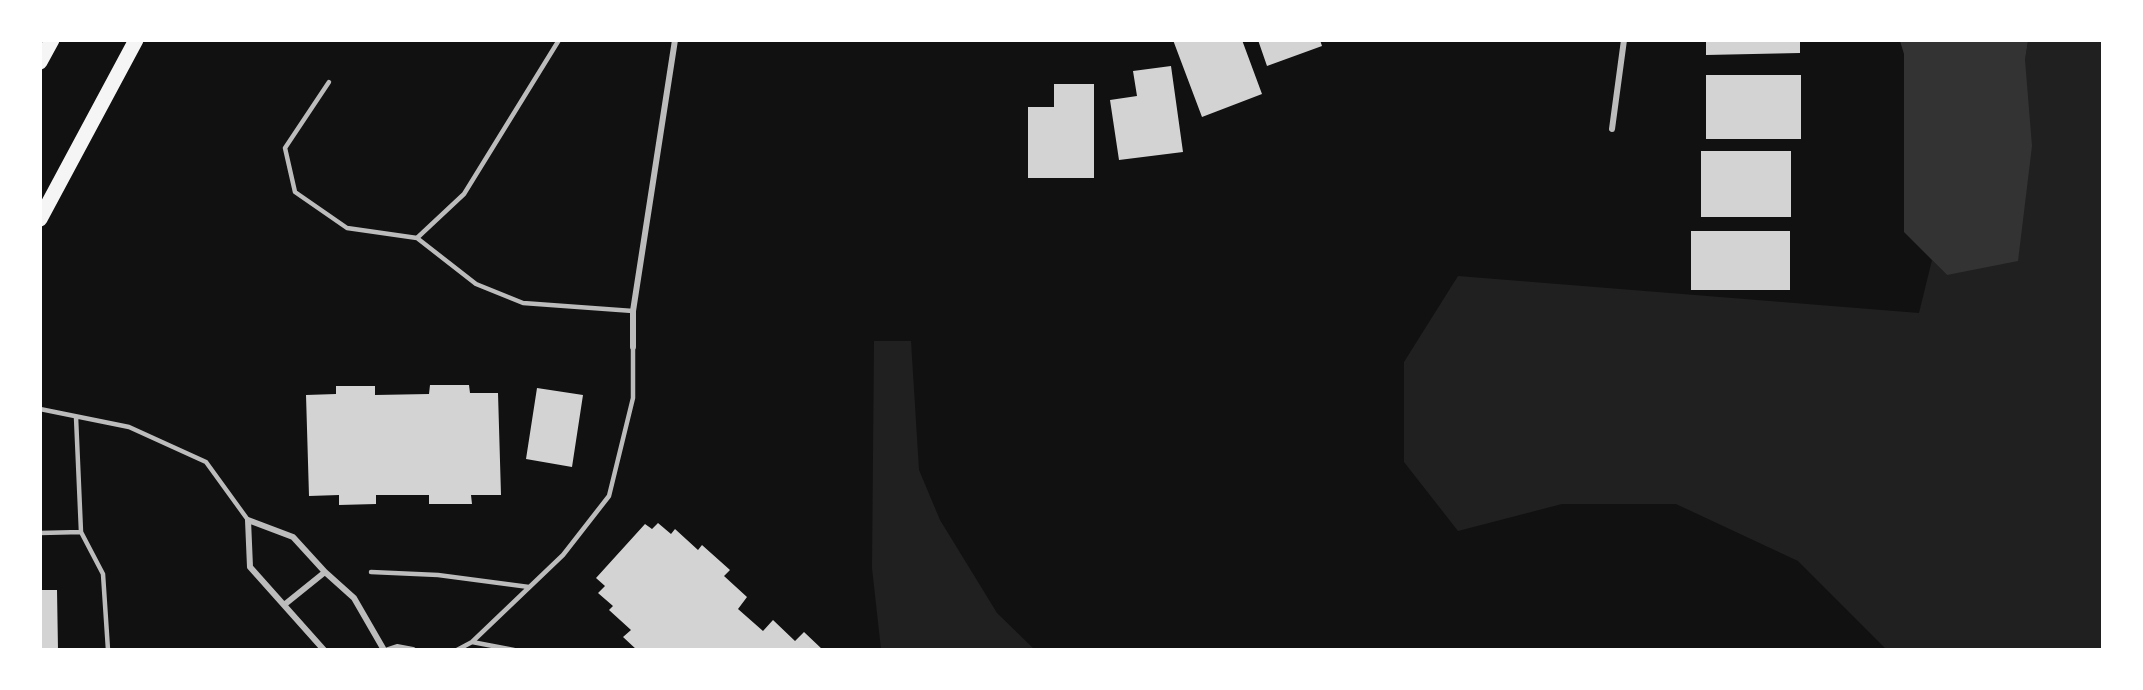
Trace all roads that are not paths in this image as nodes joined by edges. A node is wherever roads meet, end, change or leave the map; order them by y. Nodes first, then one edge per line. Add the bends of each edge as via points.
1 (52, 40) edge
2 (136, 40) edge
3 (560, 40) edge
4 (675, 40) edge
5 (1624, 40) edge
6 (40, 62) edge
7 (329, 82) dead end
8 (1612, 129) dead end
9 (40, 219) edge
10 (417, 238) junction
11 (633, 311) junction
12 (633, 346) joint
13 (40, 410) edge
14 (76, 417) junction
15 (248, 520) junction
16 (81, 532) junction
17 (40, 534) edge
18 (325, 572) junction
19 (371, 572) dead end
20 (529, 587) junction
21 (284, 605) junction
22 (472, 642) junction
23 (108, 650) edge
24 (324, 650) edge
25 (386, 650) edge
26 (413, 650) edge
27 (457, 650) edge
28 (514, 650) edge

1 - 6 main road
2 - 9 main road
3 - 10 lane via 464,194
4 - 11 street
5 - 8 street
7 - 10 lane via 285,148 295,192 347,228
10 - 11 lane via 476,284 524,303
11 - 12 street
12 - 20 lane via 633,398 609,496 563,555
13 - 14 lane
14 - 15 lane via 129,427 206,462
14 - 16 lane
15 - 18 street via 293,537
15 - 21 street via 250,567
16 - 17 lane
16 - 23 lane via 103,574
18 - 21 street
18 - 25 street via 354,598
19 - 20 lane via 438,575
20 - 22 lane
21 - 24 street
22 - 27 lane
22 - 28 lane
25 - 26 street

